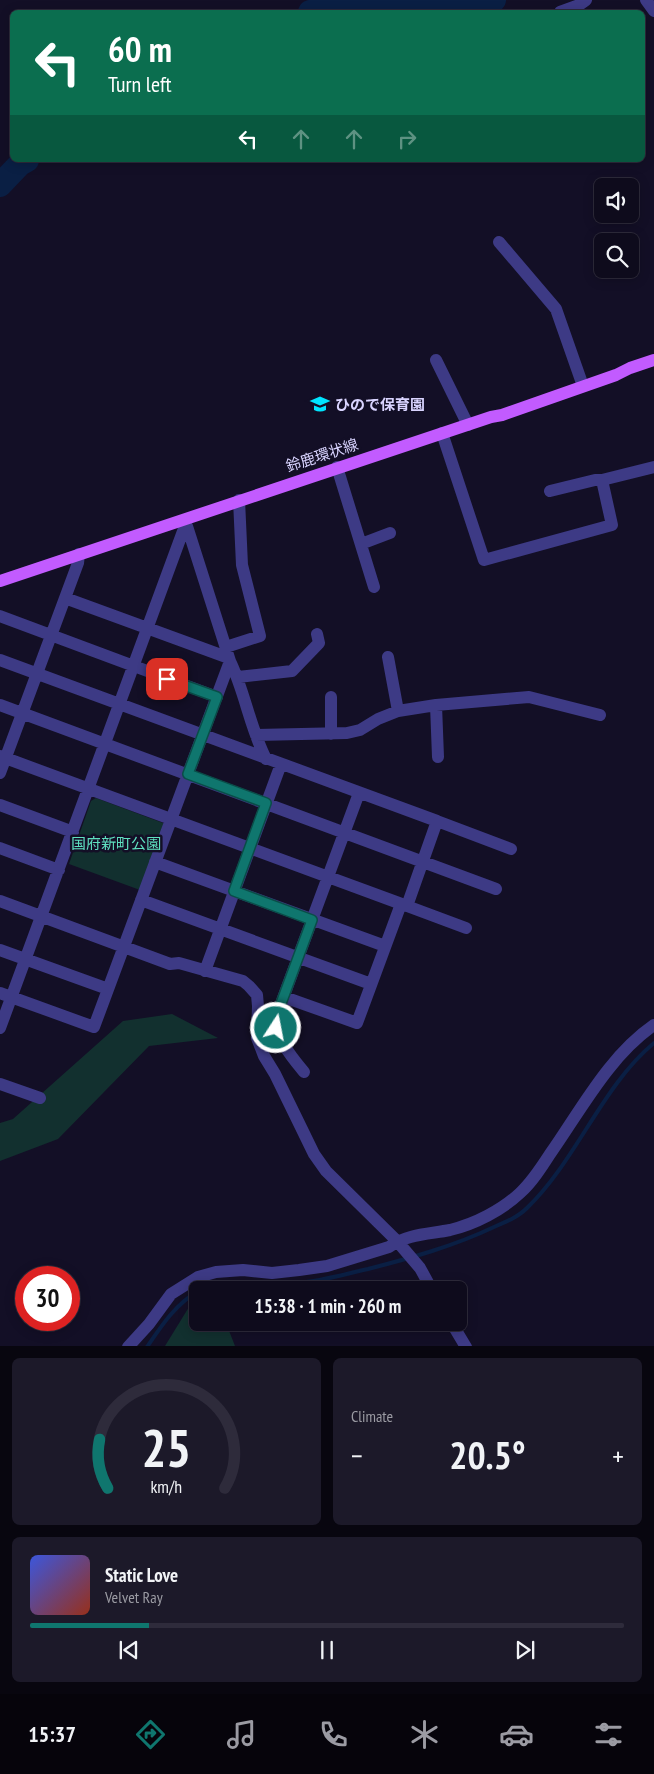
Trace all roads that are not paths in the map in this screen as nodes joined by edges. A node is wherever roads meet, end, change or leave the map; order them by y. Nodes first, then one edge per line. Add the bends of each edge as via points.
1 (586, 0) edge
2 (646, 0) edge
3 (565, 10) edge
4 (654, 11) edge
5 (499, 242) dead end
6 (436, 360) dead end
7 (654, 360) edge
8 (583, 386) junction
9 (468, 425) junction
10 (442, 433) junction
11 (337, 467) junction
12 (654, 467) edge
13 (602, 480) junction
14 (550, 492) dead end
15 (239, 500) junction
16 (186, 521) junction
17 (390, 533) dead end
18 (362, 544) junction
19 (79, 554) junction
20 (0, 581) edge
21 (374, 587) dead end
22 (65, 598) junction
23 (0, 616) edge
24 (147, 628) junction
25 (316, 634) dead end
26 (51, 636) junction
27 (229, 655) junction
28 (388, 657) dead end
29 (0, 660) edge
30 (133, 666) junction
31 (37, 674) junction
32 (238, 677) junction
33 (217, 697) junction
34 (331, 697) dead end
35 (0, 705) edge
36 (119, 705) junction
37 (436, 705) junction
38 (398, 711) junction
39 (22, 713) junction
40 (600, 715) dead end
41 (331, 734) junction
42 (256, 735) junction
43 (203, 736) junction
44 (106, 743) junction
45 (3, 757) edge
46 (438, 758) dead end
47 (266, 759) junction
48 (281, 764) junction
49 (0, 773) edge
50 (188, 774) junction
51 (89, 789) junction
52 (359, 793) junction
53 (266, 803) junction
54 (0, 805) edge
55 (171, 819) junction
56 (437, 821) junction
57 (73, 832) junction
58 (345, 832) junction
59 (0, 848) edge
60 (250, 848) junction
61 (511, 848) dead end
62 (423, 861) junction
63 (155, 862) junction
64 (58, 870) junction
65 (329, 878) junction
66 (496, 889) dead end
67 (234, 891) junction
68 (141, 900) junction
69 (0, 901) edge
70 (404, 905) junction
71 (41, 916) junction
72 (312, 920) junction
73 (466, 928) dead end
74 (220, 929) junction
75 (124, 946) junction
76 (385, 946) junction
77 (0, 950) edge
78 (298, 958) junction
79 (26, 959) junction
80 (205, 970) junction
81 (371, 984) junction
82 (108, 989) junction
83 (6, 995) edge
84 (284, 997) junction
85 (654, 1025) edge
86 (0, 1028) edge
87 (304, 1072) dead end
88 (0, 1084) edge
89 (40, 1098) dead end
90 (400, 1245) junction
91 (427, 1281) edge
92 (457, 1331) edge
93 (128, 1346) edge
94 (466, 1346) edge

1 - 3 street
2 - 4 street
5 - 8 street via 556,309
6 - 9 street
7 - 8 main road, 鈴鹿環状線
8 - 9 main road, 鈴鹿環状線
9 - 10 main road, 鈴鹿環状線
10 - 11 main road, 鈴鹿環状線
10 - 13 street via 484,560 612,525
11 - 15 main road, 鈴鹿環状線
11 - 18 street
12 - 13 street
13 - 14 street
15 - 16 main road, 鈴鹿環状線
15 - 27 street via 242,565 260,636
16 - 19 main road, 鈴鹿環状線
16 - 24 street
16 - 27 street
17 - 18 street
18 - 21 street
19 - 20 main road, 鈴鹿環状線
19 - 22 street
22 - 24 street
22 - 26 street
23 - 26 street
24 - 27 street
24 - 30 street
25 - 32 street via 319,643 292,671
26 - 30 street
26 - 31 street
27 - 32 street
27 - 33 street
28 - 38 street
29 - 31 street
30 - 33 street
30 - 36 street
31 - 36 street
31 - 39 street
32 - 42 street
33 - 43 street
34 - 41 street
35 - 39 street
36 - 43 street
36 - 44 street
37 - 38 street
37 - 40 street via 529,697
37 - 46 street
38 - 41 street via 360,730
39 - 44 street
39 - 45 street
41 - 42 street
42 - 47 street
43 - 47 street
43 - 50 street
44 - 50 street
44 - 51 street
45 - 49 street
45 - 51 street
47 - 48 street
48 - 52 street
48 - 53 street
50 - 53 street
50 - 55 street
51 - 55 street
51 - 57 street
52 - 56 street
52 - 58 street
53 - 58 street
53 - 60 street
54 - 57 street
55 - 60 street
55 - 63 street
56 - 61 street
56 - 62 street
57 - 64 street
58 - 62 street
58 - 65 street
59 - 64 street
60 - 65 street
60 - 67 street
62 - 66 street
62 - 70 street
63 - 67 street
63 - 68 street
64 - 71 street
65 - 70 street
65 - 72 street
67 - 72 street
67 - 74 street
68 - 74 street
68 - 75 street
69 - 71 street
70 - 73 street
70 - 76 street
71 - 75 street
71 - 79 street
72 - 76 street
72 - 78 street
74 - 78 street
74 - 80 street
75 - 80 street via 170,964 179,963
75 - 82 street
76 - 81 street
77 - 79 street
78 - 81 street
78 - 84 street
79 - 82 street
79 - 83 street
80 - 90 street via 242,981 257,995 257,1038 314,1154 326,1172
81 - 84 street via 357,1023
82 - 83 street via 94,1027
83 - 86 street
84 - 87 street via 276,1017 276,1028
85 - 90 street via 618,1057 533,1180 504,1207 452,1229
88 - 89 street
90 - 91 street
90 - 93 street via 326,1266 272,1273 216,1272 198,1277 170,1294 149,1324
92 - 94 street

